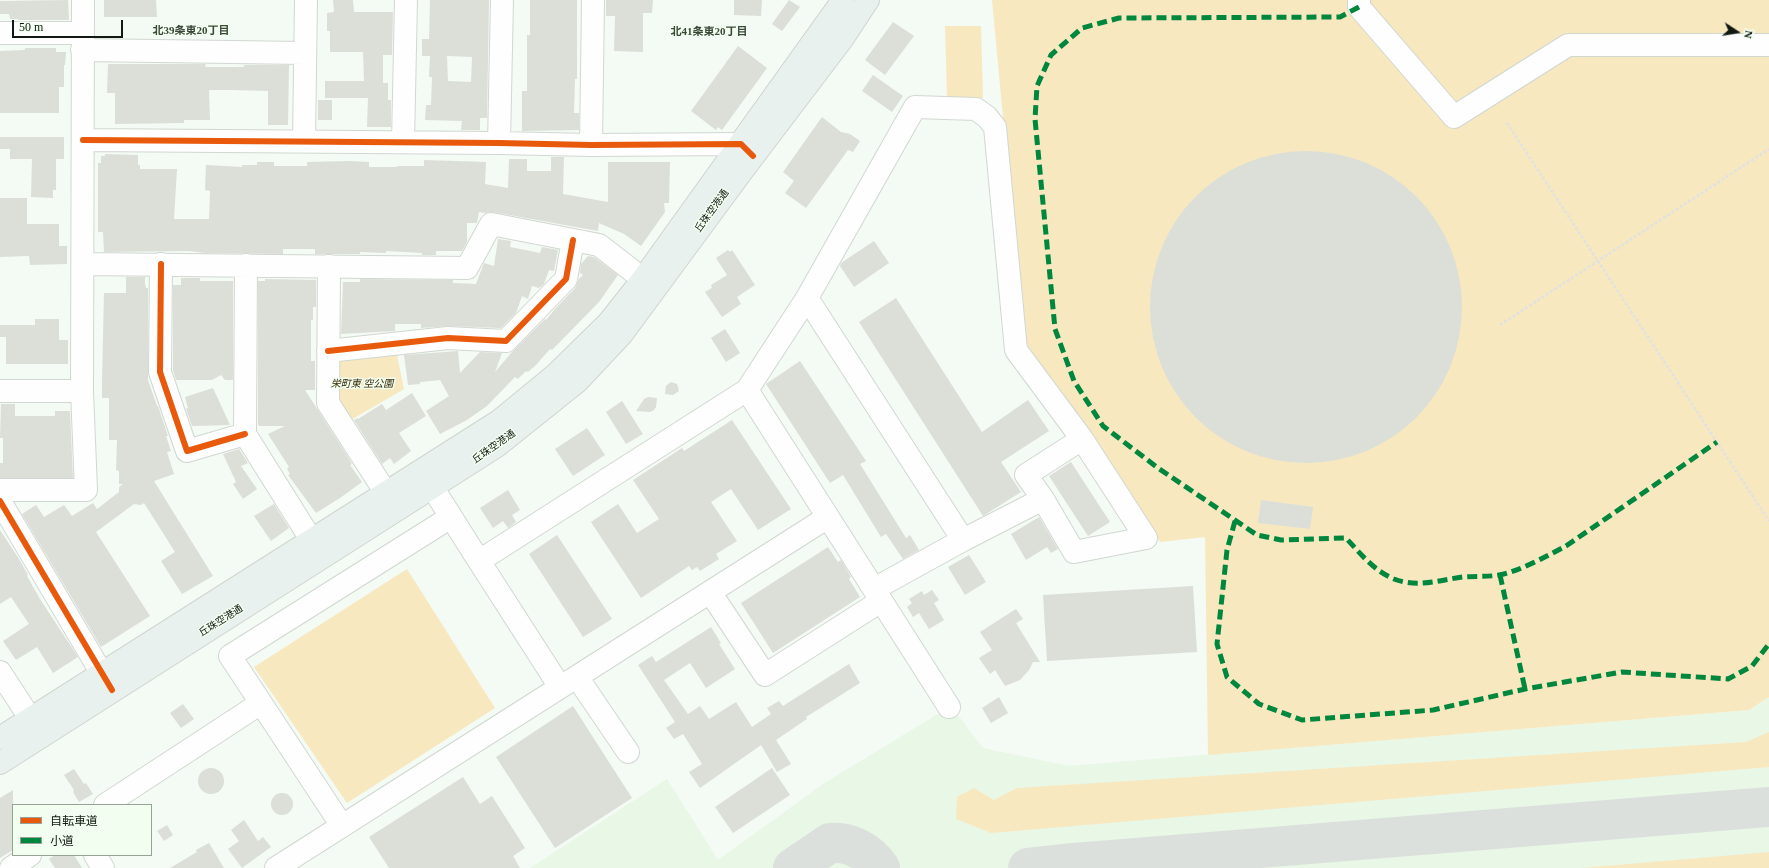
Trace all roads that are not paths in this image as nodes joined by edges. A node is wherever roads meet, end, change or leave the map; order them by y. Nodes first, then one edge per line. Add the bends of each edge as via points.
1 (83, 0) edge
2 (306, 0) edge
3 (406, 0) edge
4 (502, 0) edge
5 (593, 0) edge
6 (843, 0) edge
7 (868, 0) edge
8 (1359, 0) edge
9 (0, 32) edge
10 (83, 42) junction
11 (1769, 45) edge
12 (305, 53) junction
13 (83, 140) junction
14 (304, 141) junction
15 (403, 142) junction
16 (499, 143) junction
17 (592, 145) junction
18 (747, 150) junction
19 (573, 240) junction
20 (83, 264) junction
21 (161, 264) junction
22 (246, 265) junction
23 (329, 266) junction
24 (643, 279) junction
25 (807, 298) junction
26 (328, 352) junction
27 (0, 390) edge
28 (747, 390) junction
29 (82, 391) junction
30 (245, 434) junction
31 (1082, 439) junction
32 (426, 478) junction
33 (0, 490) edge
34 (386, 493) junction
35 (1043, 500) junction
36 (0, 501) edge
37 (451, 517) junction
38 (828, 517) junction
39 (963, 540) junction
40 (312, 541) junction
41 (479, 561) junction
42 (710, 592) junction
43 (878, 595) junction
44 (0, 672) edge
45 (569, 682) junction
46 (107, 683) junction
47 (261, 703) junction
48 (949, 707) dead end
49 (36, 728) junction
50 (0, 738) edge
51 (628, 752) dead end
52 (0, 763) edge
53 (108, 804) edge
54 (342, 826) junction
55 (29, 856) edge
56 (95, 856) edge
57 (11, 868) edge
58 (103, 868) edge
59 (276, 868) edge

1 - 10 street
2 - 12 street
3 - 15 street
4 - 16 street
5 - 17 street
6 - 18 main road, 丘珠空港通
7 - 18 main road, 丘珠空港通 via 843,38
8 - 11 street via 1359,7 1454,117 1568,45
9 - 10 street
10 - 12 street
10 - 13 street
12 - 14 street
13 - 14 street
13 - 20 street
14 - 15 street
15 - 16 street
16 - 17 street
17 - 18 street
18 - 24 main road, 丘珠空港通
18 - 32 main road, 丘珠空港通 via 622,334 577,382 497,446
19 - 23 street via 491,224 467,268
19 - 24 street via 599,245
19 - 26 street via 566,279 506,341 448,338
20 - 21 street
20 - 29 street
21 - 22 street
21 - 30 street via 160,372 187,452
22 - 23 street
22 - 30 street
23 - 26 street
24 - 32 main road, 丘珠空港通 via 609,322 555,375
25 - 28 street
25 - 31 street via 915,107 976,109 987,117 994,127 1016,350
25 - 39 street
26 - 34 street via 328,403
27 - 29 street
28 - 38 street
28 - 41 street
29 - 33 street via 86,490
30 - 40 street
31 - 35 street via 1026,475
31 - 35 street via 1146,538 1074,552
32 - 34 main road, 丘珠空港通
32 - 37 street
32 - 46 main road, 丘珠空港通
34 - 40 main road, 丘珠空港通
35 - 39 street
36 - 46 street
37 - 41 street
37 - 47 street via 230,656
38 - 42 street
38 - 43 street
39 - 43 street
40 - 46 main road, 丘珠空港通
41 - 45 street
42 - 43 street via 765,675
42 - 45 street
43 - 48 street
44 - 49 street
45 - 51 street
45 - 54 street
46 - 49 main road, 丘珠空港通
47 - 53 street
47 - 54 street
49 - 50 main road, 丘珠空港通
49 - 52 main road, 丘珠空港通
54 - 59 street
55 - 57 street
56 - 58 street

